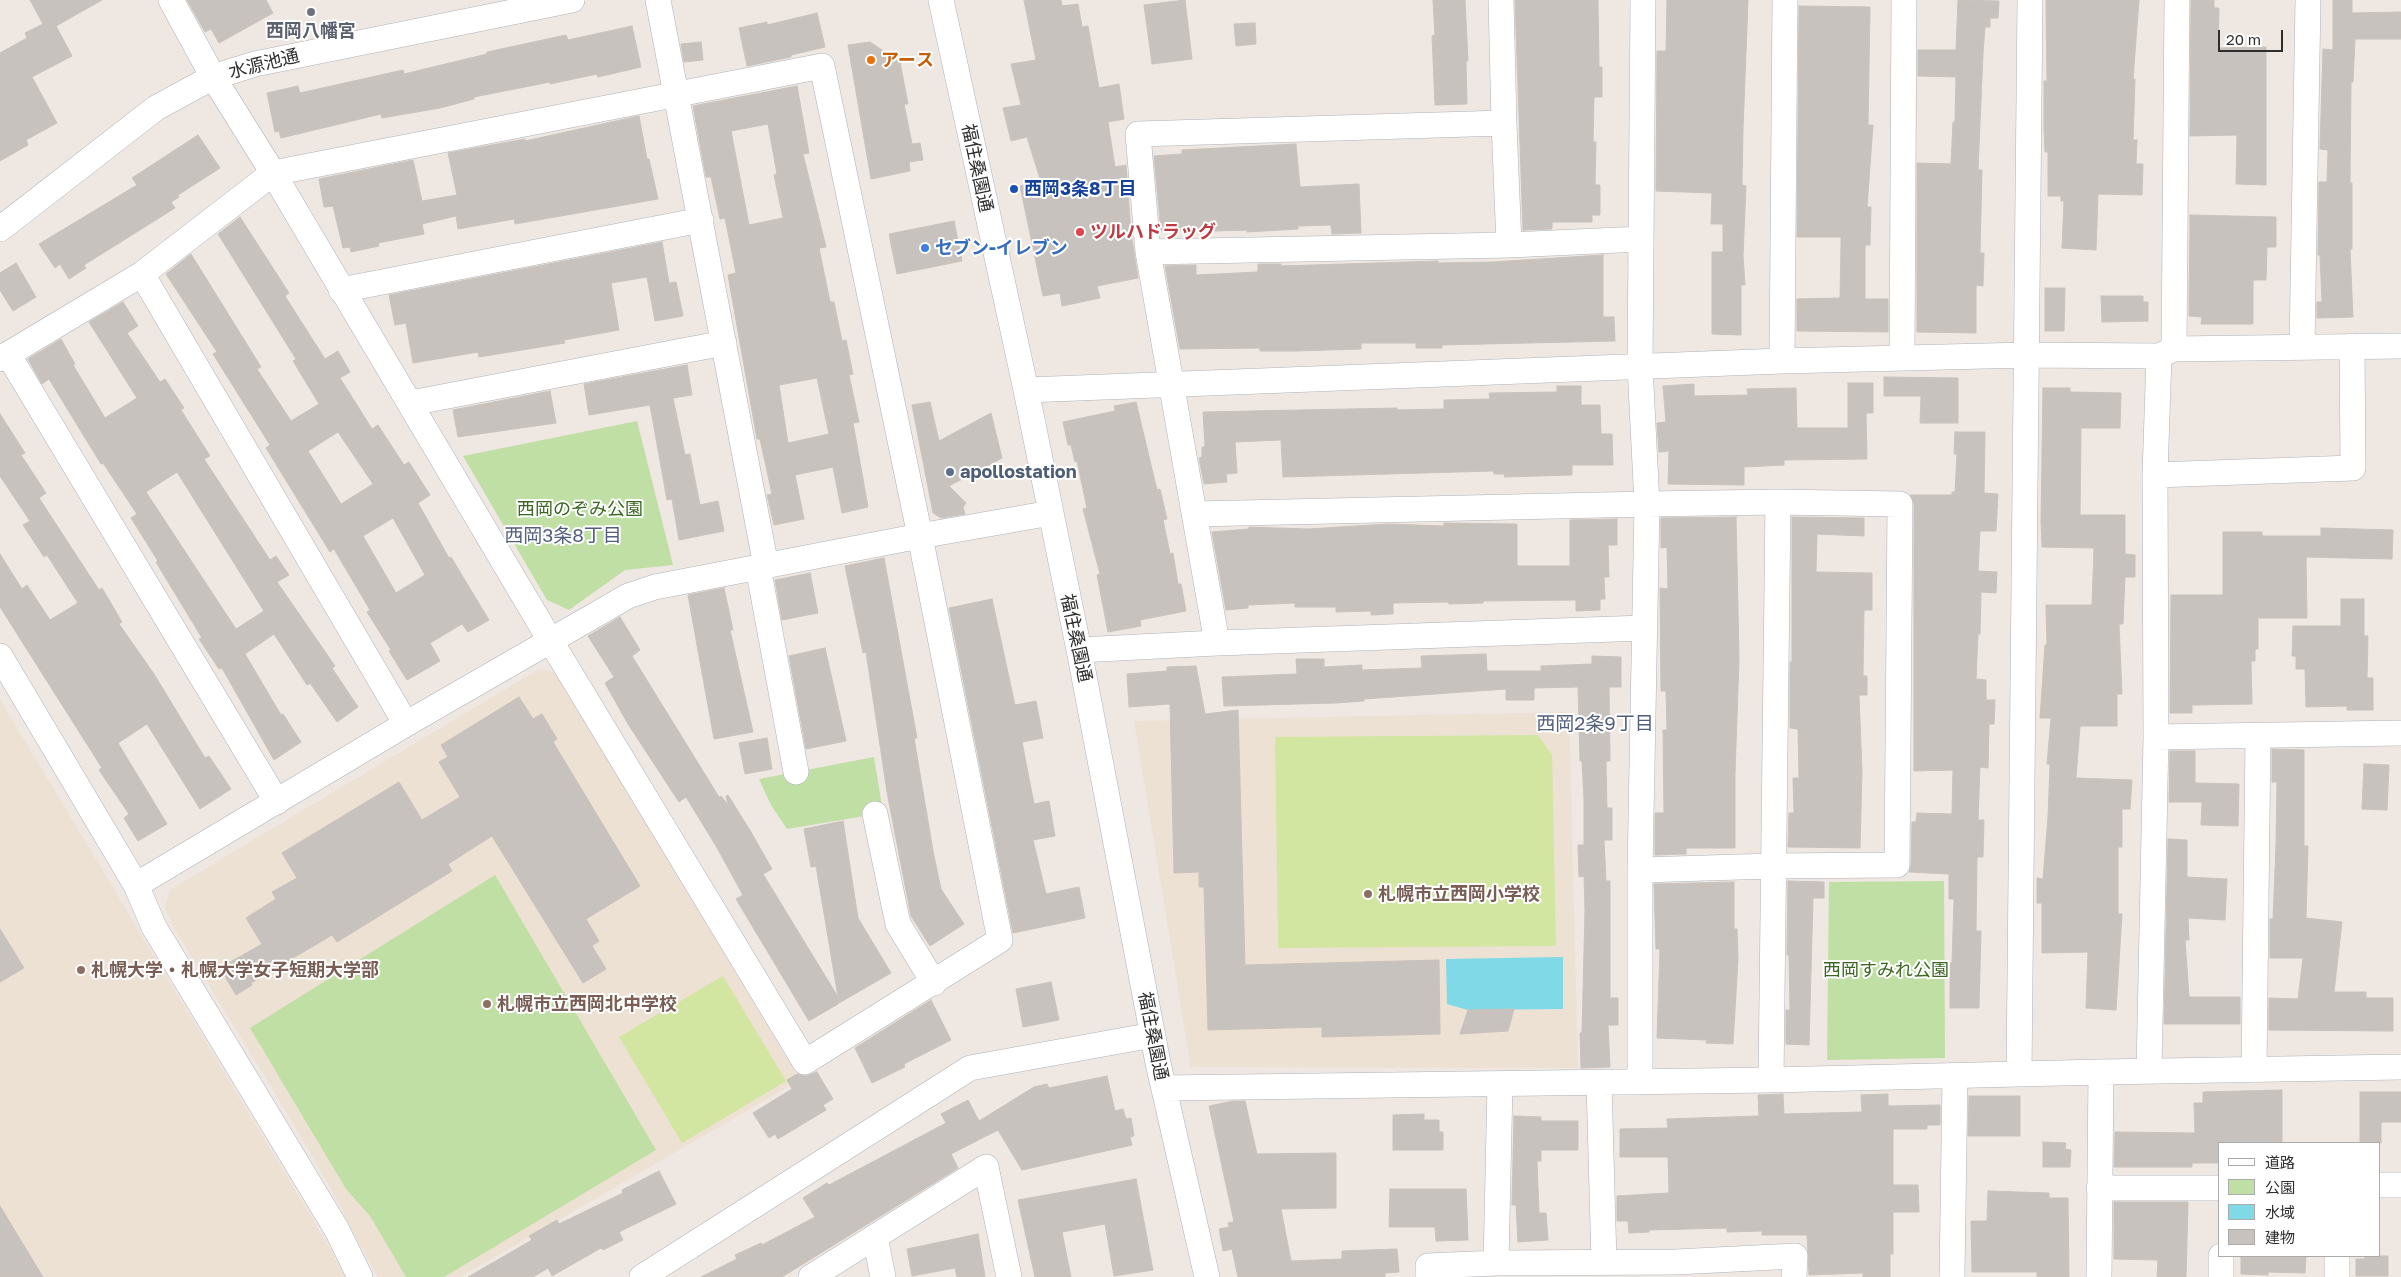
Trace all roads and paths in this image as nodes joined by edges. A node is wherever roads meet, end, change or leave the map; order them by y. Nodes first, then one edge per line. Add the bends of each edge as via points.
1 (171, 0) edge
2 (572, 0) edge
3 (658, 0) edge
4 (941, 0) edge
5 (1501, 0) edge
6 (1643, 0) edge
7 (1785, 0) edge
8 (1904, 0) edge
9 (2030, 0) edge
10 (2177, 0) edge
11 (2308, 0) edge
12 (213, 77) junction
13 (677, 95) junction
14 (1504, 123) junction
15 (273, 173) junction
16 (701, 220) junction
17 (1, 226) edge
18 (1641, 240) junction
19 (1510, 245) junction
20 (1148, 252) junction
21 (142, 274) junction
22 (341, 290) junction
23 (724, 343) junction
24 (2302, 346) junction
25 (2352, 346) junction
26 (2401, 346) edge
27 (2166, 352) junction
28 (2026, 355) junction
29 (4, 356) edge
30 (1902, 358) junction
31 (1782, 361) junction
32 (1640, 366) junction
33 (1172, 383) junction
34 (1026, 390) junction
35 (410, 403) junction
36 (2155, 475) junction
37 (1778, 502) junction
38 (1647, 504) junction
39 (1051, 513) junction
40 (1195, 514) junction
41 (920, 536) junction
42 (762, 566) junction
43 (1644, 628) junction
44 (550, 640) junction
45 (1216, 642) junction
46 (1079, 650) junction
47 (0, 656) edge
48 (406, 724) junction
49 (2401, 733) edge
50 (2258, 736) junction
51 (2156, 738) junction
52 (796, 772) dead end
53 (277, 802) junction
54 (875, 814) dead end
55 (1773, 866) junction
56 (1640, 870) junction
57 (136, 884) junction
58 (934, 982) junction
59 (1153, 1035) junction
60 (2401, 1067) edge
61 (2254, 1070) junction
62 (2149, 1071) junction
63 (2101, 1072) junction
64 (2019, 1074) junction
65 (1955, 1076) junction
66 (1771, 1080) junction
67 (1640, 1082) junction
68 (1599, 1083) junction
69 (1500, 1084) junction
70 (1164, 1088) junction
71 (2381, 1185) edge
72 (2401, 1185) edge
73 (2099, 1188) junction
74 (2218, 1188) edge
75 (875, 1237) junction
76 (2221, 1257) edge
77 (2337, 1257) edge
78 (1604, 1262) junction
79 (1496, 1263) junction
80 (1676, 1269) edge
81 (1550, 1270) edge
82 (360, 1277) edge
83 (642, 1277) edge
84 (811, 1277) edge
85 (883, 1277) edge
86 (1009, 1277) edge
87 (1207, 1277) edge
88 (1428, 1277) edge
89 (1794, 1277) edge
90 (1952, 1277) edge
91 (2098, 1277) edge
92 (2221, 1277) edge
93 (2337, 1277) edge

1 - 12 street
2 - 12 street, 水源池通 via 256,64
3 - 13 street
4 - 34 street, 福住桑園通
5 - 14 street
6 - 18 street
7 - 31 street
8 - 30 street
9 - 28 street
10 - 27 street
11 - 24 street
12 - 15 street
12 - 17 street, 水源池通 via 156,108
13 - 15 street
13 - 16 street
13 - 41 street via 822,66
14 - 19 street
14 - 20 street via 1138,134
15 - 21 street
15 - 22 street
16 - 22 street
16 - 23 street
18 - 19 street
18 - 32 street
19 - 20 street
20 - 33 street
21 - 29 street
21 - 48 street
22 - 35 street
23 - 35 street
23 - 42 street
24 - 25 street
24 - 27 street
25 - 26 street
25 - 36 street via 2353,468
27 - 28 street
27 - 36 street
28 - 30 street
28 - 64 street
29 - 53 street
30 - 31 street
31 - 32 street
32 - 33 street
32 - 38 street
33 - 34 street
33 - 40 street
34 - 39 street, 福住桑園通
35 - 44 street
36 - 51 street
37 - 38 street
37 - 55 street
37 - 55 street via 1900,504 1897,865
38 - 40 street
38 - 43 street
39 - 41 street
39 - 46 street, 福住桑園通
40 - 45 street
41 - 42 street
41 - 58 street via 1000,940
42 - 44 street via 655,587 628,596
42 - 52 street
43 - 45 street
43 - 56 street
44 - 48 street
44 - 58 street via 805,1062
45 - 46 street
46 - 59 street, 福住桑園通
47 - 57 street
48 - 53 street
49 - 50 street
50 - 51 street
50 - 61 street
51 - 62 street
53 - 57 street
54 - 58 street via 898,924
55 - 56 street
55 - 66 street
56 - 67 street
57 - 82 street via 154,927 337,1230
59 - 70 street, 福住桑園通
59 - 83 street via 970,1068
60 - 61 street
61 - 62 street
62 - 63 street
63 - 64 street
63 - 73 street
64 - 65 street
65 - 66 street
65 - 90 street
66 - 67 street
67 - 68 street
68 - 69 street
68 - 78 street
69 - 70 street
69 - 79 street
70 - 87 street, 福住桑園通
71 - 72 street
73 - 74 street
73 - 91 street
75 - 84 street
75 - 85 street
75 - 86 street via 986,1166
76 - 92 street
77 - 93 street
78 - 80 street
78 - 81 street
79 - 81 street
79 - 88 street via 1428,1266
80 - 89 street via 1795,1256

